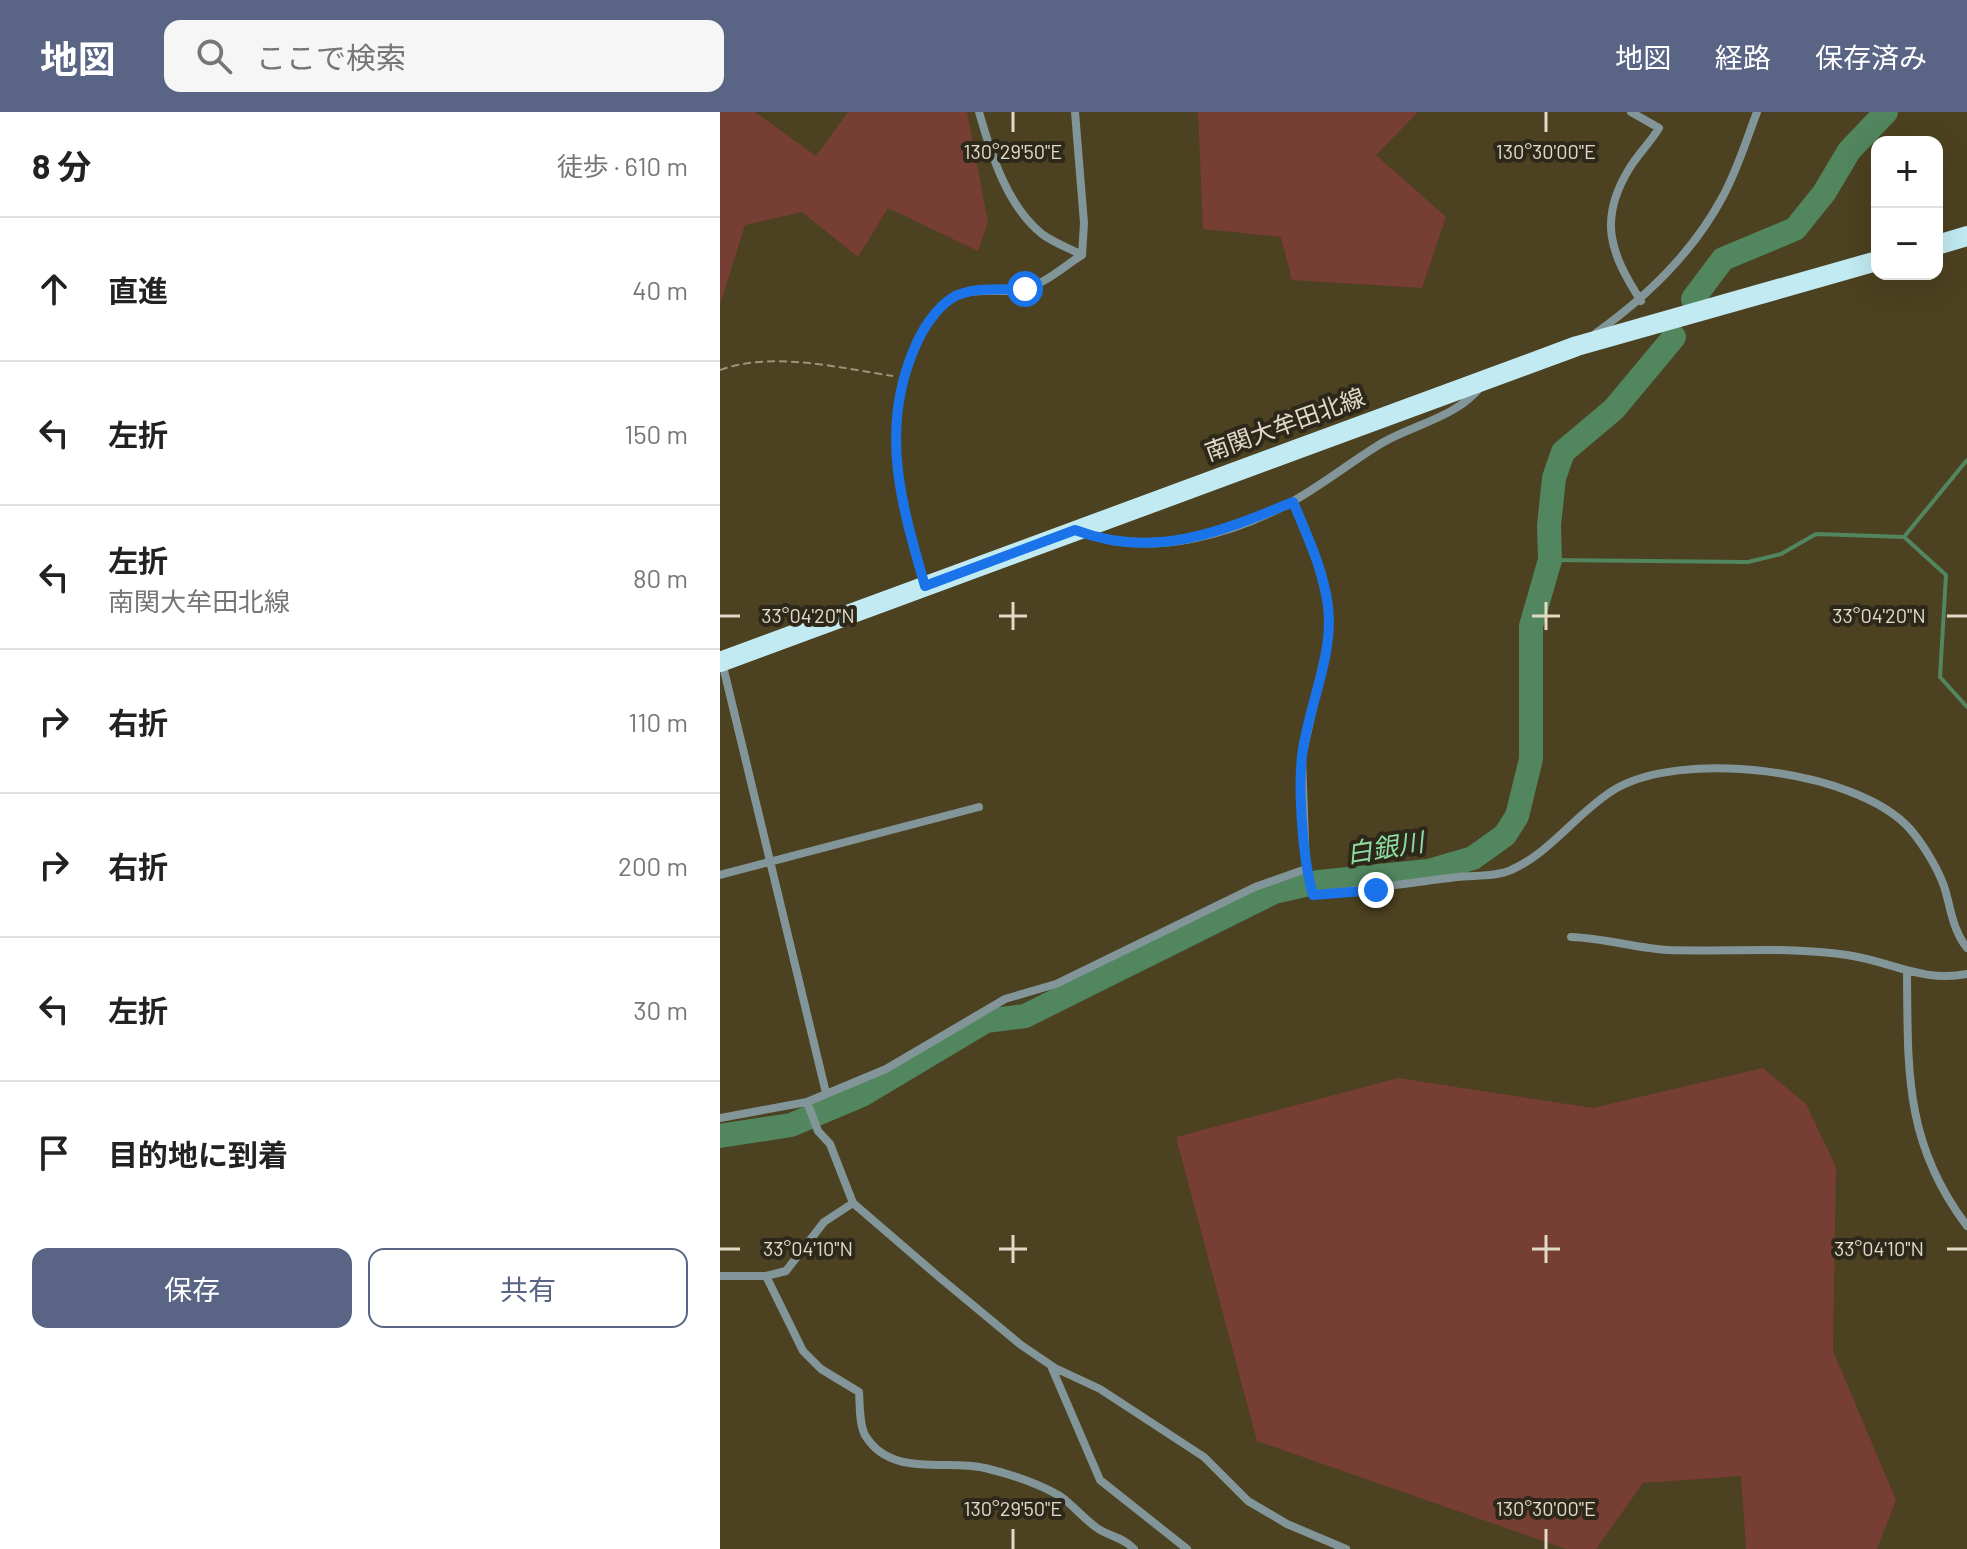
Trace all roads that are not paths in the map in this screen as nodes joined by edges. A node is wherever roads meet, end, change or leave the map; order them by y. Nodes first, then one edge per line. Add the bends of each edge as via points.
1 (979, 112) edge
2 (1075, 112) edge
3 (1631, 112) edge
4 (1757, 112) edge
5 (1967, 236) edge
6 (1943, 243) edge
7 (1082, 255) junction
8 (1871, 263) edge
9 (1641, 301) junction
10 (1577, 346) junction
11 (1488, 379) junction
12 (1293, 502) junction
13 (1075, 530) junction
14 (925, 586) junction
15 (721, 662) edge
16 (979, 807) dead end
17 (770, 864) junction
18 (1306, 873) junction
19 (720, 875) edge
20 (1571, 937) dead end
21 (1967, 948) edge
22 (1907, 973) junction
23 (1967, 974) edge
24 (826, 1093) junction
25 (807, 1102) junction
26 (720, 1118) edge
27 (853, 1203) junction
28 (1967, 1226) edge
29 (720, 1276) edge
30 (766, 1276) junction
31 (1051, 1364) junction
32 (1134, 1549) edge
33 (1187, 1549) edge
34 (1346, 1549) edge

1 - 7 street via 1005,183 1025,219 1046,237
2 - 7 street
3 - 9 street via 1659,128 1631,166 1610,212 1610,237 1622,271
4 - 9 street via 1722,199
5 - 6 main road
7 - 14 street via 1025,289 952,298 920,337 902,378 897,406 897,478
8 - 10 main road, 南関大牟田北線
9 - 10 street
10 - 11 main road, 南関大牟田北線
11 - 12 street via 1455,409 1384,442
11 - 13 main road, 南関大牟田北線
12 - 13 street via 1192,540 1106,542
12 - 18 street via 1328,606 1328,641 1302,757
13 - 14 main road, 南関大牟田北線
14 - 15 main road, 南関大牟田北線
15 - 17 street
16 - 17 street
17 - 19 street
17 - 24 street
18 - 21 street via 1313,895 1510,871 1613,790 1681,768 1737,768 1821,782 1890,811 1922,847 1943,884 1952,921
18 - 24 street via 1255,887 1056,984 1005,999 886,1069
20 - 22 street via 1664,949 1845,955
22 - 23 street via 1949,978
22 - 28 street via 1908,1087 1915,1123 1940,1183
24 - 25 street
25 - 26 street
25 - 27 street
27 - 30 street via 824,1222 786,1271
27 - 31 street via 1021,1345
29 - 30 street
30 - 32 street via 803,1351 821,1369 857,1388 865,1434 881,1451 919,1465 981,1467 1030,1482 1061,1497 1100,1530 1125,1539
31 - 33 street via 1100,1480
31 - 34 street via 1100,1389 1204,1457 1248,1501

